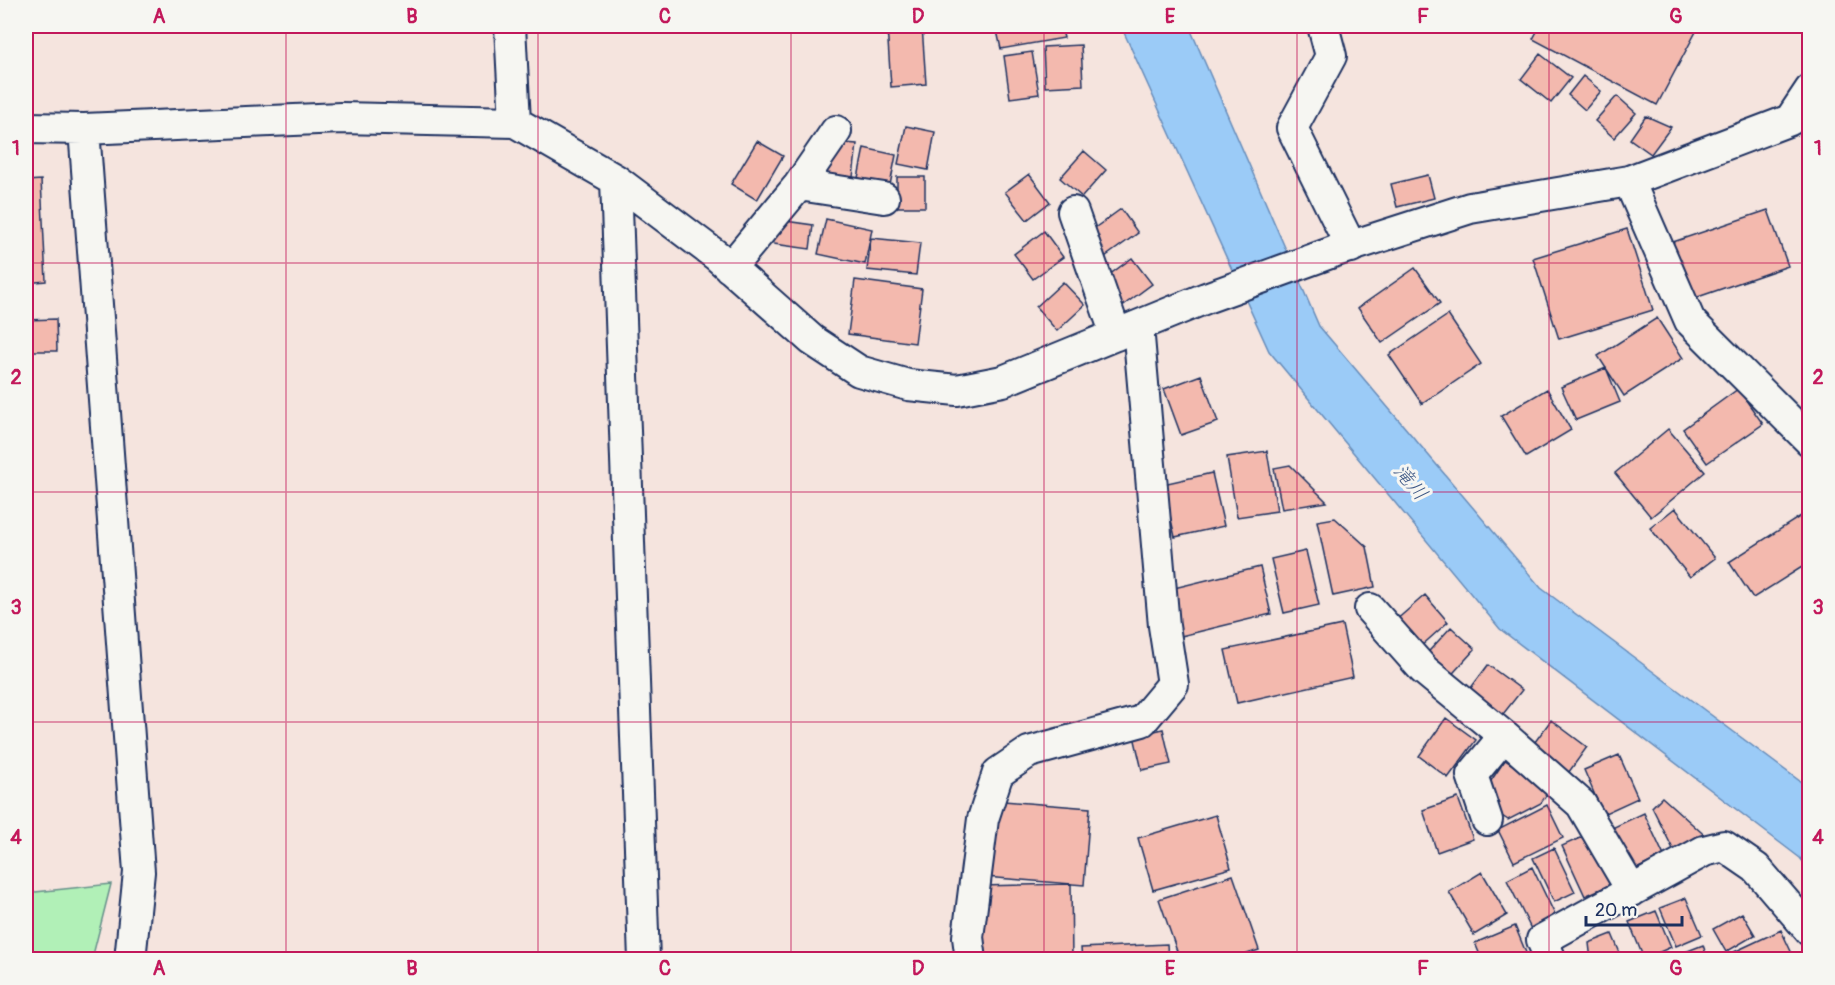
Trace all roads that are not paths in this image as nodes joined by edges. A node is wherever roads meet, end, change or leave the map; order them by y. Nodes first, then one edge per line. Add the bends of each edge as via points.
1 (510, 26) edge
2 (1323, 26) edge
3 (1809, 90) edge
4 (1800, 116) edge
5 (515, 122) junction
6 (26, 128) edge
7 (84, 129) junction
8 (836, 131) dead end
9 (616, 180) junction
10 (1629, 181) junction
11 (799, 185) junction
12 (884, 198) dead end
13 (1073, 212) dead end
14 (1342, 250) junction
15 (730, 268) junction
16 (1127, 330) junction
17 (1809, 441) edge
18 (1370, 609) dead end
19 (1504, 736) junction
20 (1487, 820) dead end
21 (1632, 891) junction
22 (1809, 931) edge
23 (130, 960) edge
24 (644, 960) edge
25 (971, 960) edge
26 (1551, 960) edge

1 - 5 street
2 - 14 street via 1331,56 1292,128
3 - 4 street
4 - 10 street
5 - 7 street via 341,118
5 - 9 street
6 - 7 street
7 - 23 street via 139,872
8 - 11 street
9 - 15 street
9 - 24 street
10 - 14 street via 1470,208
10 - 17 street via 1690,321
11 - 12 street
11 - 15 street
13 - 16 street
14 - 16 street
15 - 16 street via 812,340 859,370 908,385 957,390 1003,381
16 - 25 street via 1173,684 1142,721 1029,752 998,774 983,819 968,937
18 - 19 street via 1424,670
19 - 20 street via 1472,775
19 - 21 street via 1581,804
21 - 22 street via 1704,851 1724,846 1756,867
21 - 26 street via 1542,940

